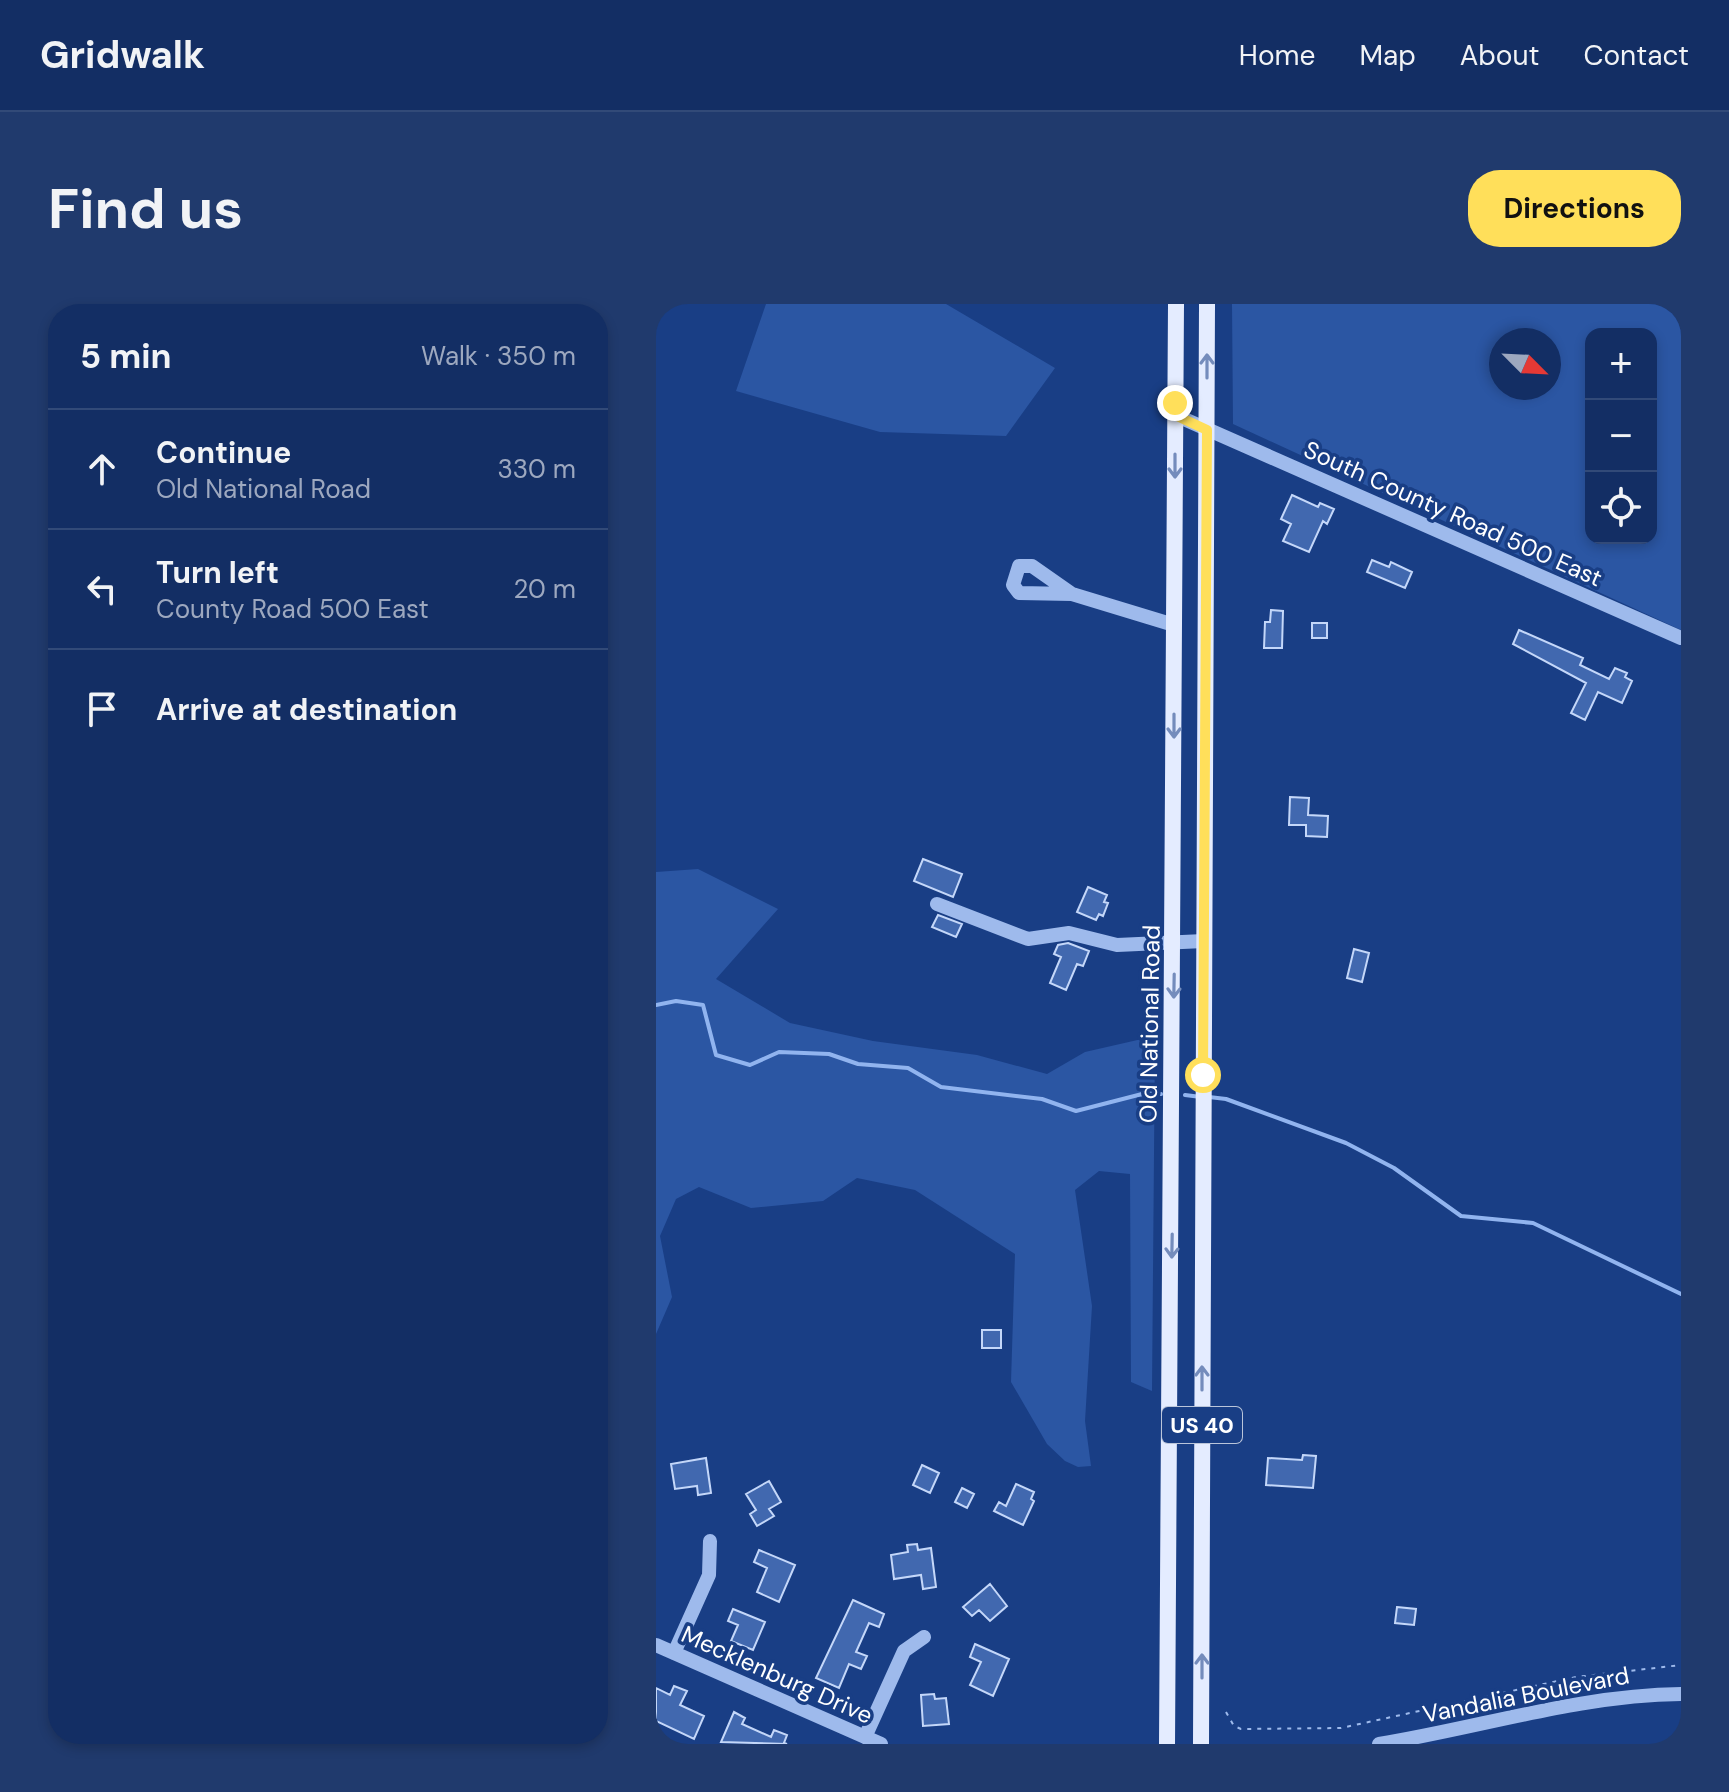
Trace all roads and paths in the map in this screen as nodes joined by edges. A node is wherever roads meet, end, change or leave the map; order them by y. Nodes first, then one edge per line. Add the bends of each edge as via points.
1 (1176, 304) edge
2 (1207, 304) edge
3 (1175, 415) junction
4 (1207, 430) junction
5 (1072, 594) dead end
6 (1174, 625) junction
7 (1681, 638) edge
8 (937, 904) dead end
9 (1204, 941) junction
10 (1175, 944) junction
11 (710, 1541) dead end
12 (924, 1637) dead end
13 (656, 1645) edge
14 (674, 1653) junction
15 (1681, 1665) edge
16 (1681, 1694) edge
17 (1226, 1712) dead end
18 (865, 1737) junction
19 (1416, 1741) edge
20 (881, 1744) edge
21 (1167, 1744) edge
22 (1201, 1744) edge
23 (1379, 1744) edge

1 - 3 main road, Old National Road / US 40
4 -> 2 main road, US 40
3 - 4 street, South County Road 500 East
3 -> 6 main road, Old National Road / US 40
4 - 7 street, South County Road 500 East
4 - 9 main road, US 40
5 - 6 street
6 -> 10 main road, Old National Road / US 40
8 - 10 street via 1028,939 1069,933 1117,945
9 - 10 street
22 -> 9 main road, US 40
10 -> 21 main road, Old National Road / US 40
11 - 14 street via 709,1575
12 - 18 street via 904,1651
13 - 14 street, Mecklenburg Drive
14 - 18 street, Mecklenburg Drive
15 - 17 path via 1576,1677 1341,1728 1241,1729
16 - 19 street, Vandalia Boulevard via 1560,1707
18 - 20 street, Mecklenburg Drive
19 - 23 street, Vandalia Boulevard

